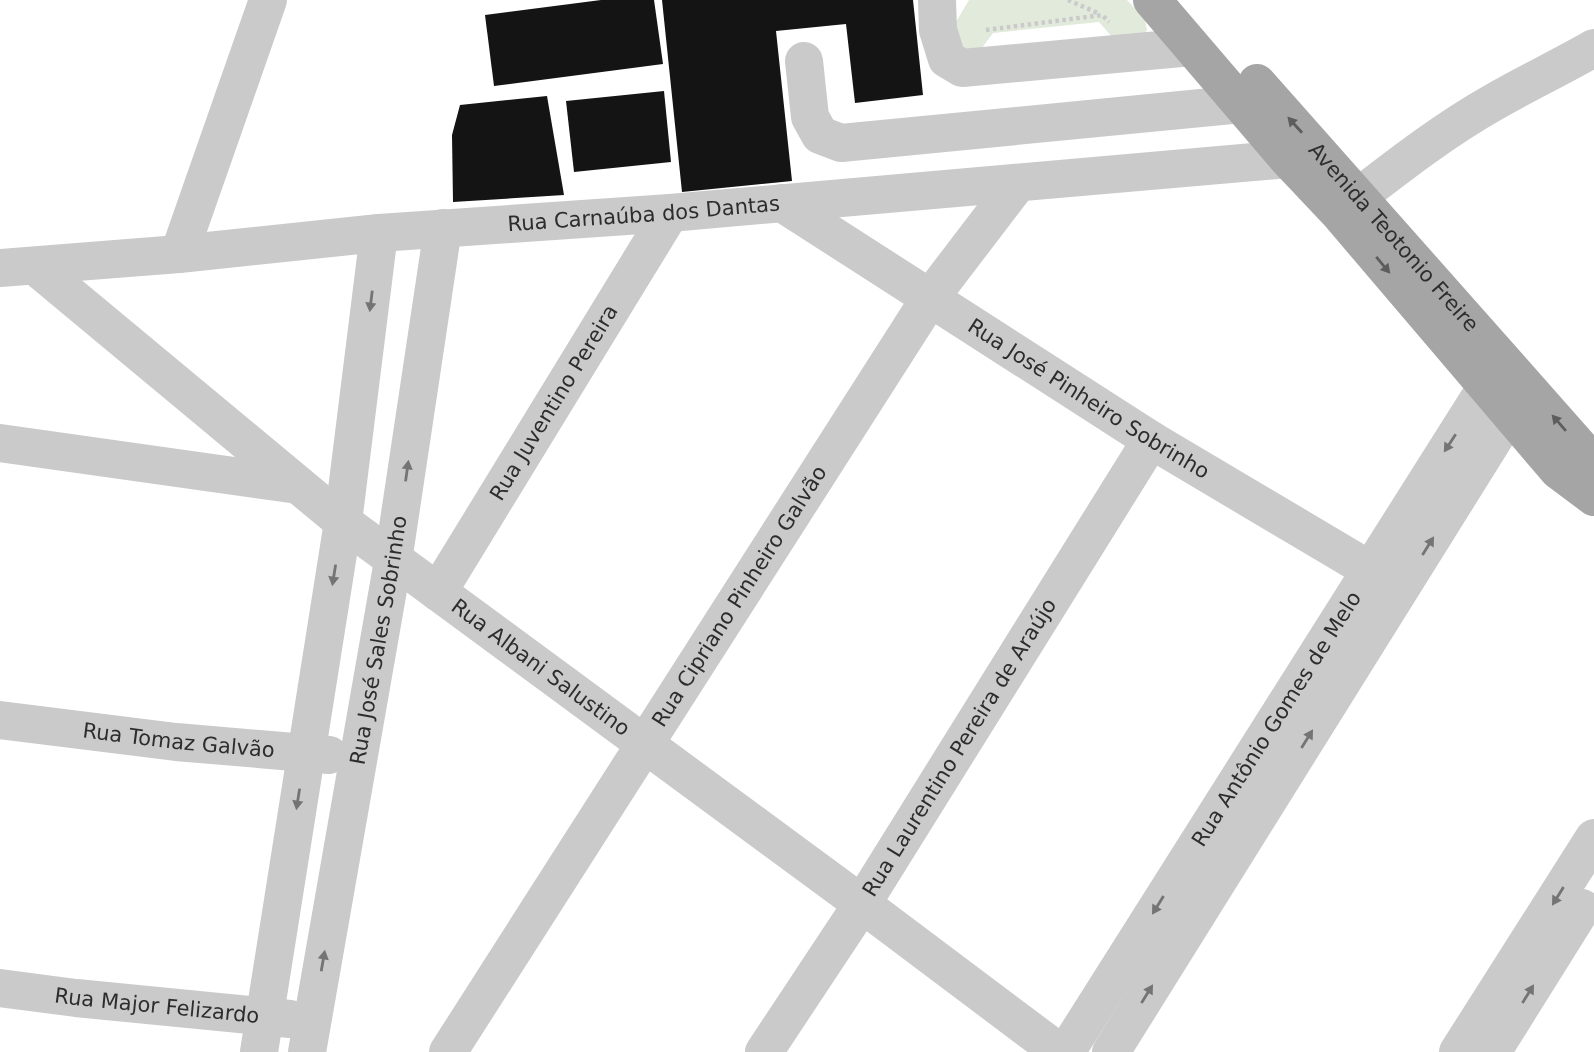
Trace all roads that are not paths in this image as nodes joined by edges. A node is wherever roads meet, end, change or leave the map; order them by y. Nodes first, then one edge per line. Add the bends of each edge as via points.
1 (268, 0) edge
2 (937, 0) edge
3 (1152, 0) edge
4 (1184, 0) edge
5 (1192, 47) junction
6 (1594, 48) edge
7 (804, 61) dead end
8 (1242, 104) junction
9 (1288, 159) junction
10 (1017, 184) junction
11 (1358, 197) junction
12 (782, 203) junction
13 (670, 213) junction
14 (443, 228) junction
15 (379, 233) junction
16 (179, 254) junction
17 (17, 267) edge
18 (930, 298) junction
19 (1498, 399) junction
20 (1151, 440) junction
21 (0, 443) edge
22 (1594, 481) edge
23 (298, 485) junction
24 (1594, 497) edge
25 (343, 522) junction
26 (393, 561) junction
27 (1369, 570) junction
28 (1401, 589) junction
29 (438, 592) junction
30 (0, 720) edge
31 (645, 747) junction
32 (1254, 752) junction
33 (305, 753) junction
34 (358, 758) junction
35 (1287, 772) junction
36 (1594, 838) edge
37 (1178, 873) junction
38 (1594, 889) edge
39 (1210, 894) junction
40 (862, 904) junction
41 (0, 988) edge
42 (262, 1034) edge
43 (309, 1036) edge
44 (449, 1052) edge
45 (764, 1052) edge
46 (1059, 1052) edge
47 (1066, 1052) edge
48 (1111, 1052) edge
49 (1458, 1052) edge
50 (1492, 1052) edge

1 - 16 street
2 - 5 street via 938,30 947,59 962,68
3 - 5 main road, Avenida Teotonio Freire
11 -> 4 main road, Avenida Teotonio Freire
5 - 8 main road, Avenida Teotonio Freire
6 - 11 street via 1424,146
7 - 8 street via 810,117 820,135 841,143
8 - 9 main road, Avenida Teotonio Freire
9 - 10 street, Rua Carnaúba dos Dantas
9 -> 19 main road, Avenida Teotonio Freire
10 - 12 street, Rua Carnaúba dos Dantas
10 - 18 street, Rua Cipriano Pinheiro Galvão
22 -> 11 main road, Avenida Teotonio Freire via 1583,450
12 - 13 street, Rua Carnaúba dos Dantas
12 - 18 street, Rua José Pinheiro Sobrinho
13 - 14 street, Rua Carnaúba dos Dantas
13 - 29 street, Rua Juventino Pereira
14 - 15 street, Rua Carnaúba dos Dantas
26 -> 14 street, Rua José Sales Sobrinho
15 - 16 street, Rua Carnaúba dos Dantas
15 -> 25 street
16 - 17 street, Rua Carnaúba dos Dantas
17 - 23 street, Rua Albani Salustino
18 - 20 street, Rua José Pinheiro Sobrinho
18 - 31 street, Rua Cipriano Pinheiro Galvão
19 - 24 main road, Avenida Teotonio Freire via 1558,470
19 -> 27 street, Rua Antônio Gomes de Melo
28 -> 19 street, Rua Antônio Gomes de Melo
20 - 27 street, Rua José Pinheiro Sobrinho
20 - 40 street, Rua Laurentino Pereira de Araújo
21 - 23 street
23 - 25 street, Rua Albani Salustino
25 - 26 street, Rua Albani Salustino
25 -> 33 street
26 - 29 street, Rua Albani Salustino
26 - 34 street, Rua José Sales Sobrinho
27 - 28 street, Rua José Pinheiro Sobrinho
27 - 32 street, Rua Antônio Gomes de Melo
35 -> 28 street, Rua Antônio Gomes de Melo
29 - 31 street, Rua Albani Salustino
30 - 33 street, Rua Tomaz Galvão
31 - 40 street, Rua Albani Salustino
31 - 44 street, Rua Cipriano Pinheiro Galvão
32 - 35 street
32 - 37 street, Rua Antônio Gomes de Melo
33 - 34 street, Rua Tomaz Galvão
33 -> 42 street
43 -> 34 street, Rua José Sales Sobrinho
35 - 39 street, Rua Antônio Gomes de Melo
36 -> 49 street
37 - 39 street
37 -> 47 street, Rua Antônio Gomes de Melo
50 -> 38 street
48 -> 39 street, Rua Antônio Gomes de Melo
40 - 45 street, Rua Laurentino Pereira de Araújo
40 - 46 street, Rua Albani Salustino
41 - 42 street, Rua Major Felizardo
42 - 43 street, Rua Major Felizardo

